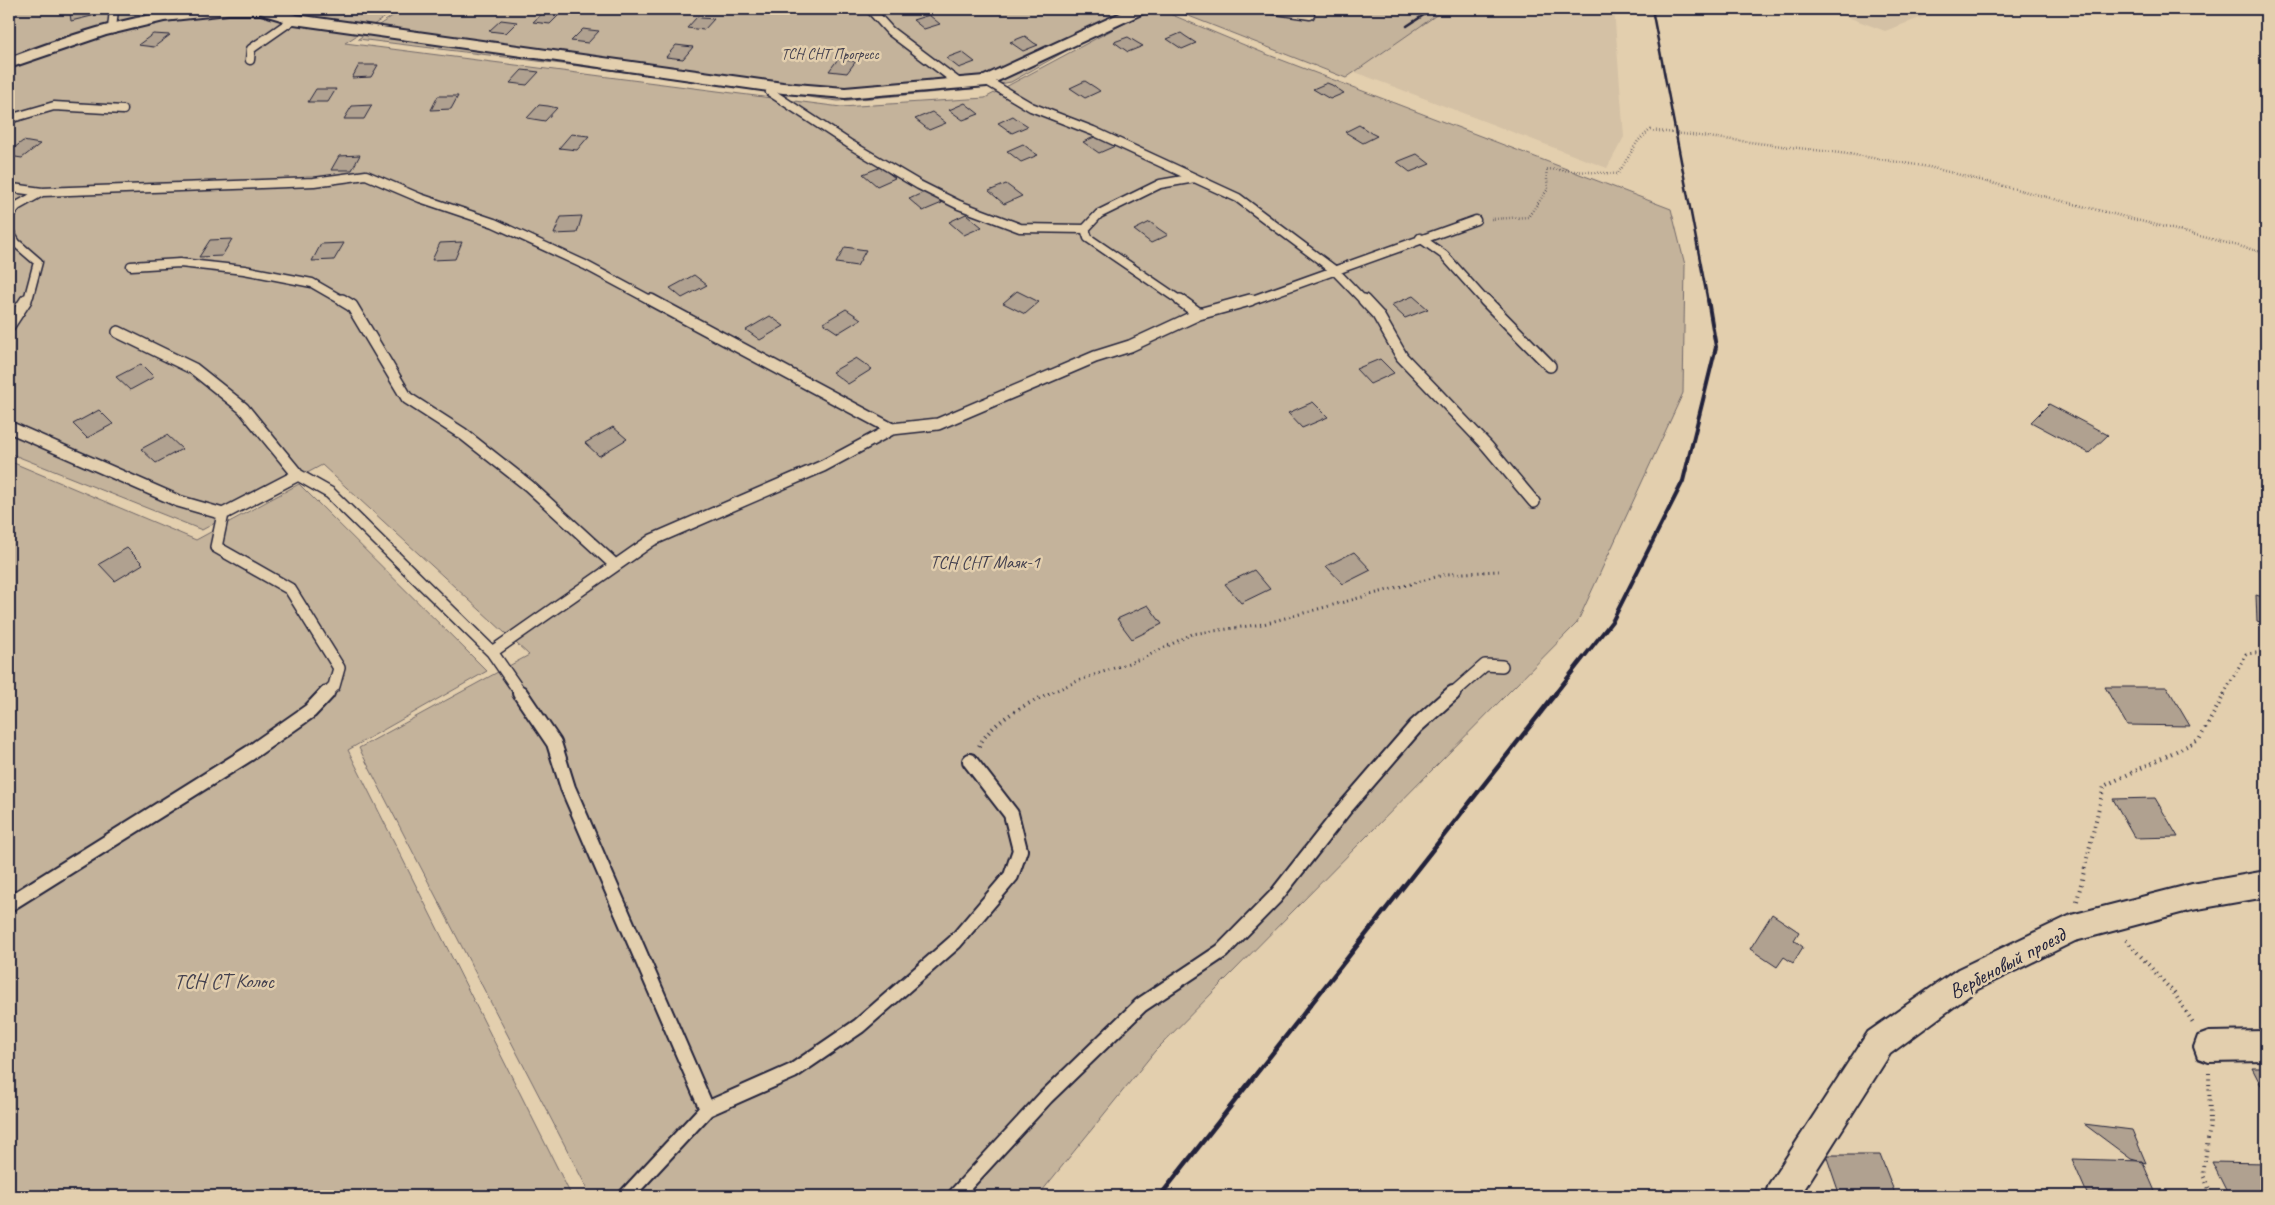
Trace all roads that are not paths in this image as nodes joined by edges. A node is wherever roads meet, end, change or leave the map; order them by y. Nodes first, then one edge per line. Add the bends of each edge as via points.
1 (114, 9) edge
2 (870, 9) edge
3 (1141, 9) edge
4 (1269, 9) edge
5 (265, 10) edge
6 (1310, 15) dead end
7 (294, 19) junction
8 (112, 29) junction
9 (250, 60) dead end
10 (9, 63) edge
11 (987, 81) junction
12 (959, 84) junction
13 (772, 87) junction
14 (123, 110) dead end
15 (9, 120) edge
16 (1195, 178) junction
17 (9, 184) edge
18 (39, 191) junction
19 (9, 204) edge
20 (9, 215) edge
21 (1476, 220) road end
22 (1084, 229) junction
23 (9, 231) edge
24 (1420, 238) junction
25 (131, 266) dead end
26 (1334, 270) junction
27 (1199, 314) junction
28 (9, 326) edge
29 (118, 332) dead end
30 (1550, 366) dead end
31 (9, 427) edge
32 (892, 428) junction
33 (298, 475) junction
34 (1534, 502) dead end
35 (223, 514) junction
36 (615, 565) junction
37 (492, 652) junction
38 (1502, 666) dead end
39 (970, 761) road end
40 (2266, 884) edge
41 (9, 904) edge
42 (2266, 1046) edge
43 (2209, 1047) road end
44 (707, 1108) junction
45 (626, 1196) edge
46 (955, 1196) edge
47 (1781, 1196) edge

1 - 8 lane
2 - 12 lane via 890,31
3 - 11 street
4 - 6 lane
5 - 7 street
5 - 8 street via 178,14
7 - 9 lane via 251,49
7 - 13 street
8 - 10 street
11 - 12 street
11 - 16 lane via 1030,107 1093,131
12 - 13 street via 845,94
13 - 22 lane via 770,92 850,145 959,205 1020,228
14 - 15 lane via 54,106
16 - 22 lane via 1160,184 1099,214
16 - 26 lane via 1238,198
17 - 18 lane via 12,188
18 - 19 lane
18 - 20 lane
18 - 32 lane via 314,182 366,175 420,198 494,223 585,265
21 - 24 lane
22 - 27 lane via 1088,238
23 - 28 lane via 16,244 38,262 29,296
24 - 26 lane
24 - 30 lane via 1444,255
25 - 36 lane via 180,263 244,270 312,283 352,306 407,398 463,434 530,486
26 - 27 lane via 1232,307
26 - 34 lane via 1378,315 1402,357 1487,446
27 - 32 lane via 1130,346 1095,357 938,424
29 - 33 lane via 201,374 243,408
31 - 35 lane via 178,501
32 - 36 lane via 823,466 652,540
33 - 35 lane
33 - 37 lane via 330,493
35 - 41 lane via 216,546 290,589 339,668 334,686 310,711 250,753
36 - 37 lane
37 - 44 lane via 554,743 568,788
38 - 46 lane via 1485,665 1416,726 1345,808 1269,904 1222,951 1141,1004 1046,1097
39 - 44 lane via 1012,814 1020,850 1011,876 955,942 859,1026 793,1071
40 - 47 street, Вербеновый проезд via 2192,897 2071,929 1968,979 1879,1043
42 - 43 street
44 - 45 lane

